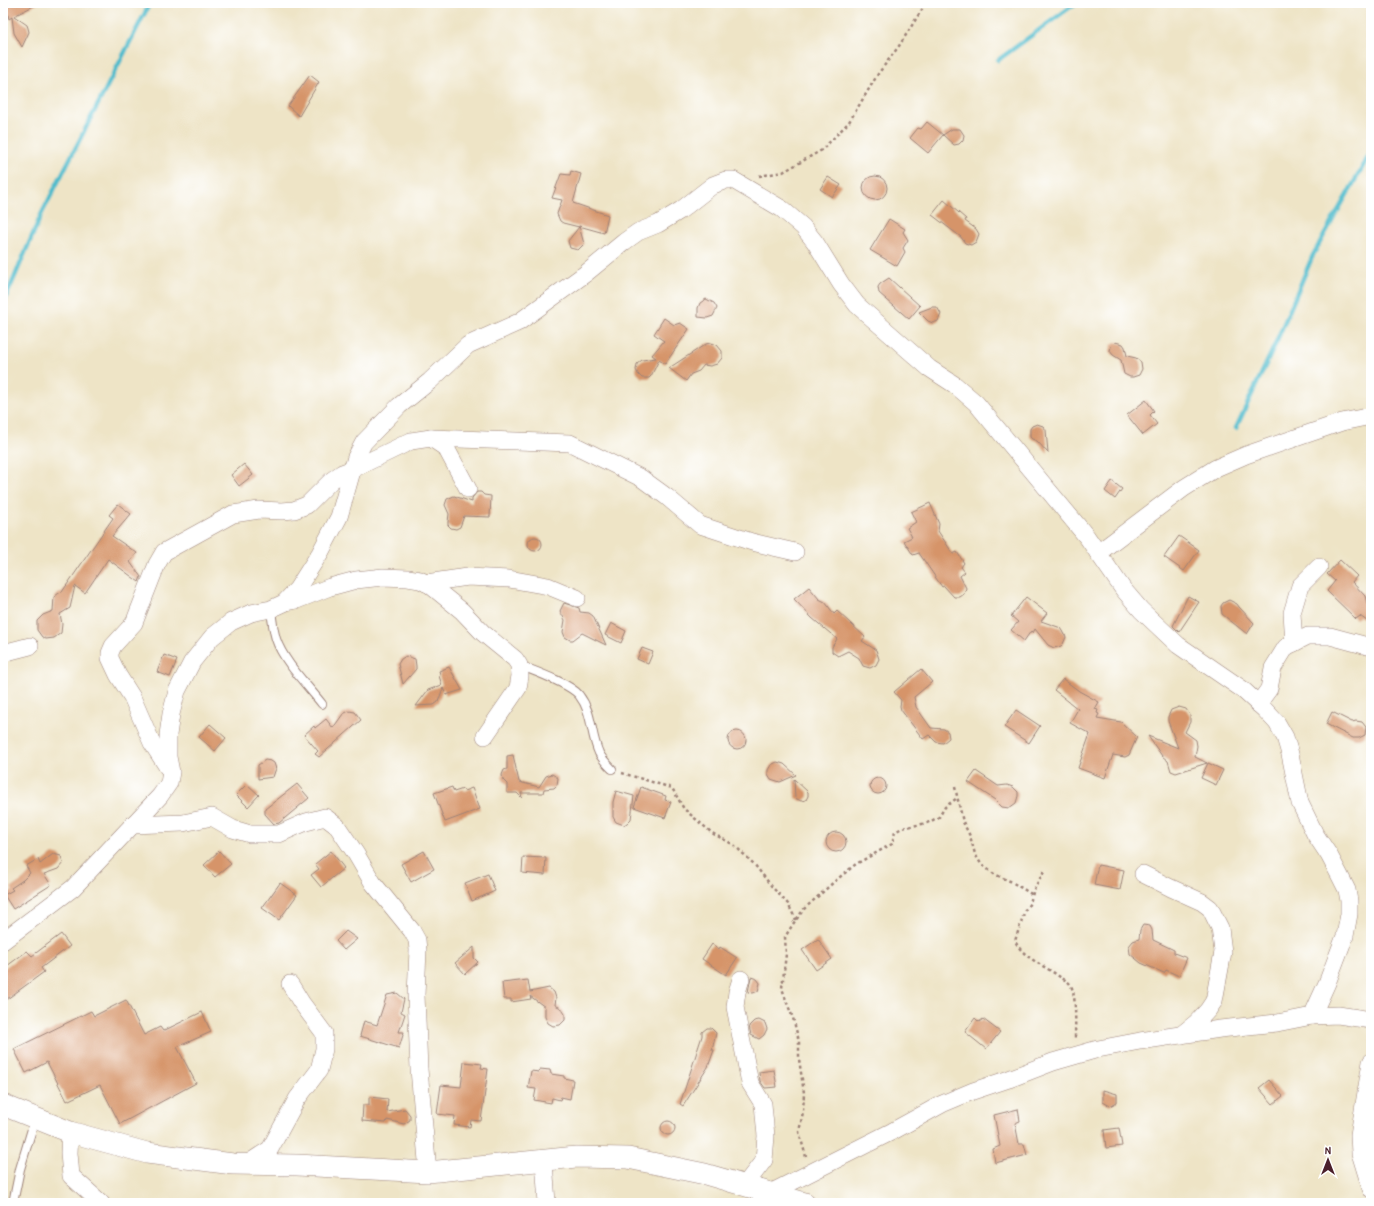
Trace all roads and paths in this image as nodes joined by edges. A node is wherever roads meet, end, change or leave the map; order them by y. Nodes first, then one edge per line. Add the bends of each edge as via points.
1 (926, 3) edge
2 (733, 180) junction
3 (1371, 416) edge
4 (431, 438) junction
5 (353, 469) junction
6 (468, 490) dead end
7 (795, 552) dead end
8 (1098, 553) junction
9 (1319, 567) dead end
10 (426, 583) junction
11 (577, 598) dead end
12 (277, 606) junction
13 (1294, 643) junction
14 (30, 646) dead end
15 (1371, 647) edge
16 (3, 653) edge
17 (519, 665) junction
18 (322, 704) dead end
19 (1258, 704) junction
20 (485, 736) dead end
21 (612, 769) joint
22 (171, 772) junction
23 (955, 787) dead end
24 (957, 798) junction
25 (132, 825) junction
26 (1044, 871) dead end
27 (1143, 874) dead end
28 (1033, 895) junction
29 (796, 920) junction
30 (3, 941) edge
31 (741, 979) dead end
32 (290, 984) dead end
33 (1312, 1016) junction
34 (1371, 1020) edge
35 (1180, 1035) junction
36 (1075, 1056) junction
37 (1371, 1062) edge
38 (3, 1105) edge
39 (35, 1118) junction
40 (70, 1132) junction
41 (544, 1160) junction
42 (247, 1164) junction
43 (428, 1172) junction
44 (811, 1172) junction
45 (744, 1186) junction
46 (1371, 1190) edge
47 (771, 1198) edge
48 (13, 1203) edge
49 (101, 1203) edge
50 (547, 1203) edge
51 (805, 1203) edge

1 - 2 path via 849,122 822,150 783,172
2 - 5 street via 713,184 681,210 638,232 519,322 468,345 399,406 364,442
2 - 8 street via 782,209 803,227 857,305 929,368 976,402
3 - 8 street via 1342,422 1216,468 1184,488
4 - 5 street via 411,441
4 - 6 street via 446,448
4 - 7 street via 570,443 641,478 700,525 752,542
5 - 12 street via 340,517 297,590
5 - 22 street via 332,480 307,505 294,510 258,510 233,514 164,552 134,623 113,646 110,658 132,697 152,743
8 - 19 street via 1141,610 1178,645 1242,689
9 - 13 street via 1300,586 1292,613
10 - 11 street via 468,577 509,578 548,586
10 - 12 street via 408,578 356,580
10 - 17 street via 462,611
12 - 18 lane via 273,625 276,640 285,657
12 - 22 street via 231,622 212,637 192,662 177,690 170,714 168,757
13 - 15 street via 1308,636 1330,636
13 - 19 street via 1286,647 1273,668 1270,690
14 - 16 street
17 - 20 street via 518,688
17 - 21 lane via 565,685 578,694 588,709 598,752
19 - 33 street via 1285,737 1300,803 1340,876 1349,901 1344,936 1327,984
21 - 29 path via 672,788 684,809 712,833 734,845 754,864 788,904
22 - 25 street via 169,783 160,796
23 - 24 path
24 - 28 path via 962,822 981,864
24 - 29 path via 939,817 895,832 892,844 851,868 804,909
25 - 30 street via 73,888
25 - 43 street via 183,823 212,817 233,829 250,834 279,834 325,817 337,826 373,883 412,931 416,940 419,1069
26 - 28 path
27 - 35 street via 1202,902 1210,908 1220,928 1223,952 1214,1001 1196,1023
28 - 36 path via 1015,941 1030,959 1070,984 1074,1001
29 - 44 path via 785,937 786,961 782,988 800,1041 804,1093 799,1132
31 - 45 street via 735,1007 750,1084 763,1104 766,1136 764,1160
32 - 42 street via 324,1033 324,1049 319,1070 297,1099 270,1149
33 - 34 street via 1338,1015
33 - 35 street
35 - 36 street via 1098,1049
36 - 44 street via 942,1104
37 - 46 street via 1359,1135 1360,1154
38 - 39 street
39 - 40 street
39 - 48 lane
40 - 42 street via 147,1153
40 - 49 street via 71,1176
41 - 43 street
41 - 45 street via 576,1157 628,1158 705,1174
41 - 50 street
42 - 43 street
44 - 47 street
45 - 47 street
47 - 51 street

